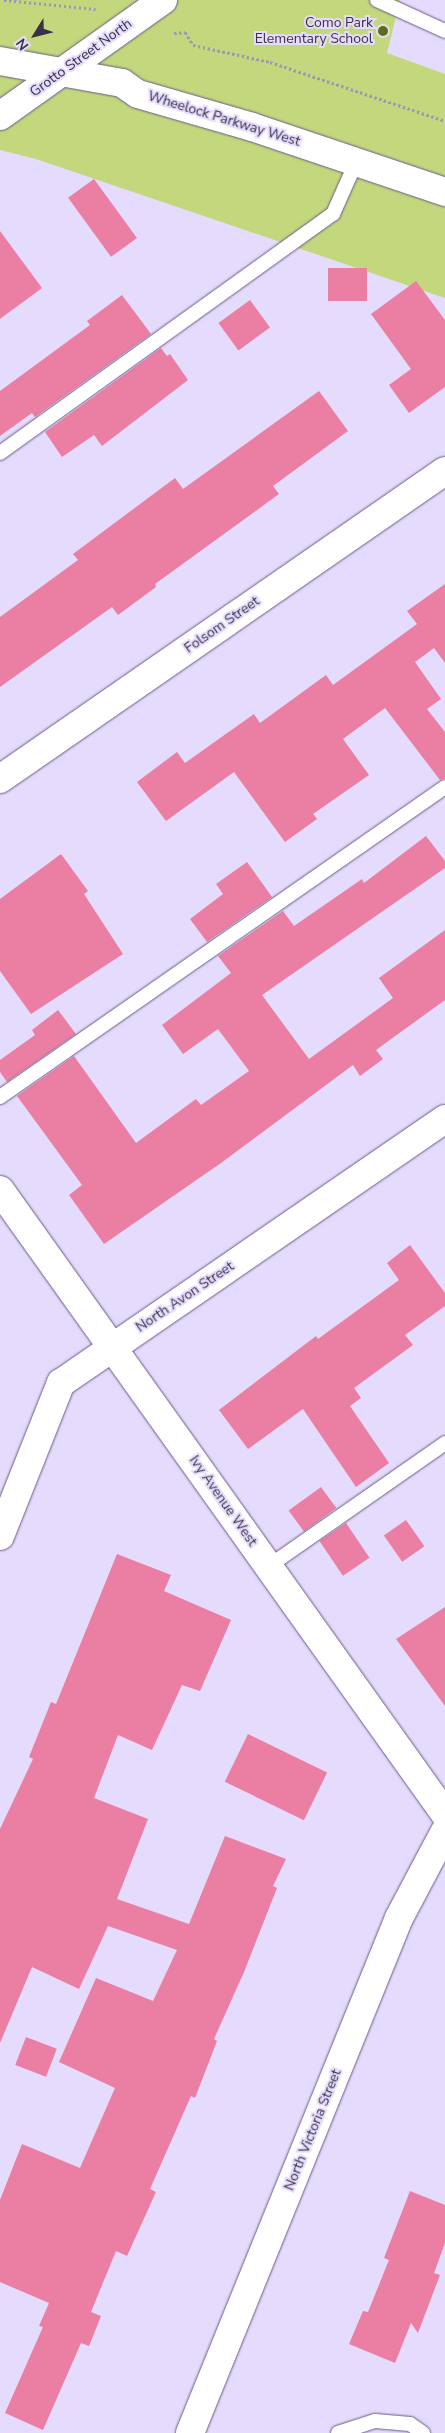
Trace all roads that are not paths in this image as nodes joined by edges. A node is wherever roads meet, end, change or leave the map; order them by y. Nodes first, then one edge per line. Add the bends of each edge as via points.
1 (163, 0) edge
2 (377, 0) edge
3 (445, 31) edge
4 (0, 61) edge
5 (62, 72) junction
6 (0, 116) edge
7 (357, 160) junction
8 (445, 192) edge
9 (0, 453) edge
10 (445, 471) edge
11 (0, 779) edge
12 (445, 787) edge
13 (0, 1097) edge
14 (445, 1119) edge
15 (0, 1190) edge
16 (113, 1346) junction
17 (445, 1443) edge
18 (0, 1536) edge
19 (269, 1566) junction
20 (445, 1814) edge
21 (445, 1831) edge
22 (190, 2433) edge
23 (338, 2433) edge
24 (423, 2433) edge

1 - 5 street, Grotto Street North
2 - 3 lane
4 - 5 street, Wheelock Parkway West
5 - 6 street, Grotto Street North
5 - 7 street, Wheelock Parkway West via 122,82 138,94
7 - 8 street, Wheelock Parkway West
7 - 9 lane via 333,214
10 - 11 street, Folsom Street
12 - 13 lane
14 - 16 street, North Avon Street
15 - 16 street, Ivy Avenue West
16 - 18 street, North Avon Street via 61,1384
16 - 19 street, Ivy Avenue West
17 - 19 lane
19 - 20 street, Ivy Avenue West
21 - 22 street, North Victoria Street via 399,1918
23 - 24 lane via 375,2421 410,2424

